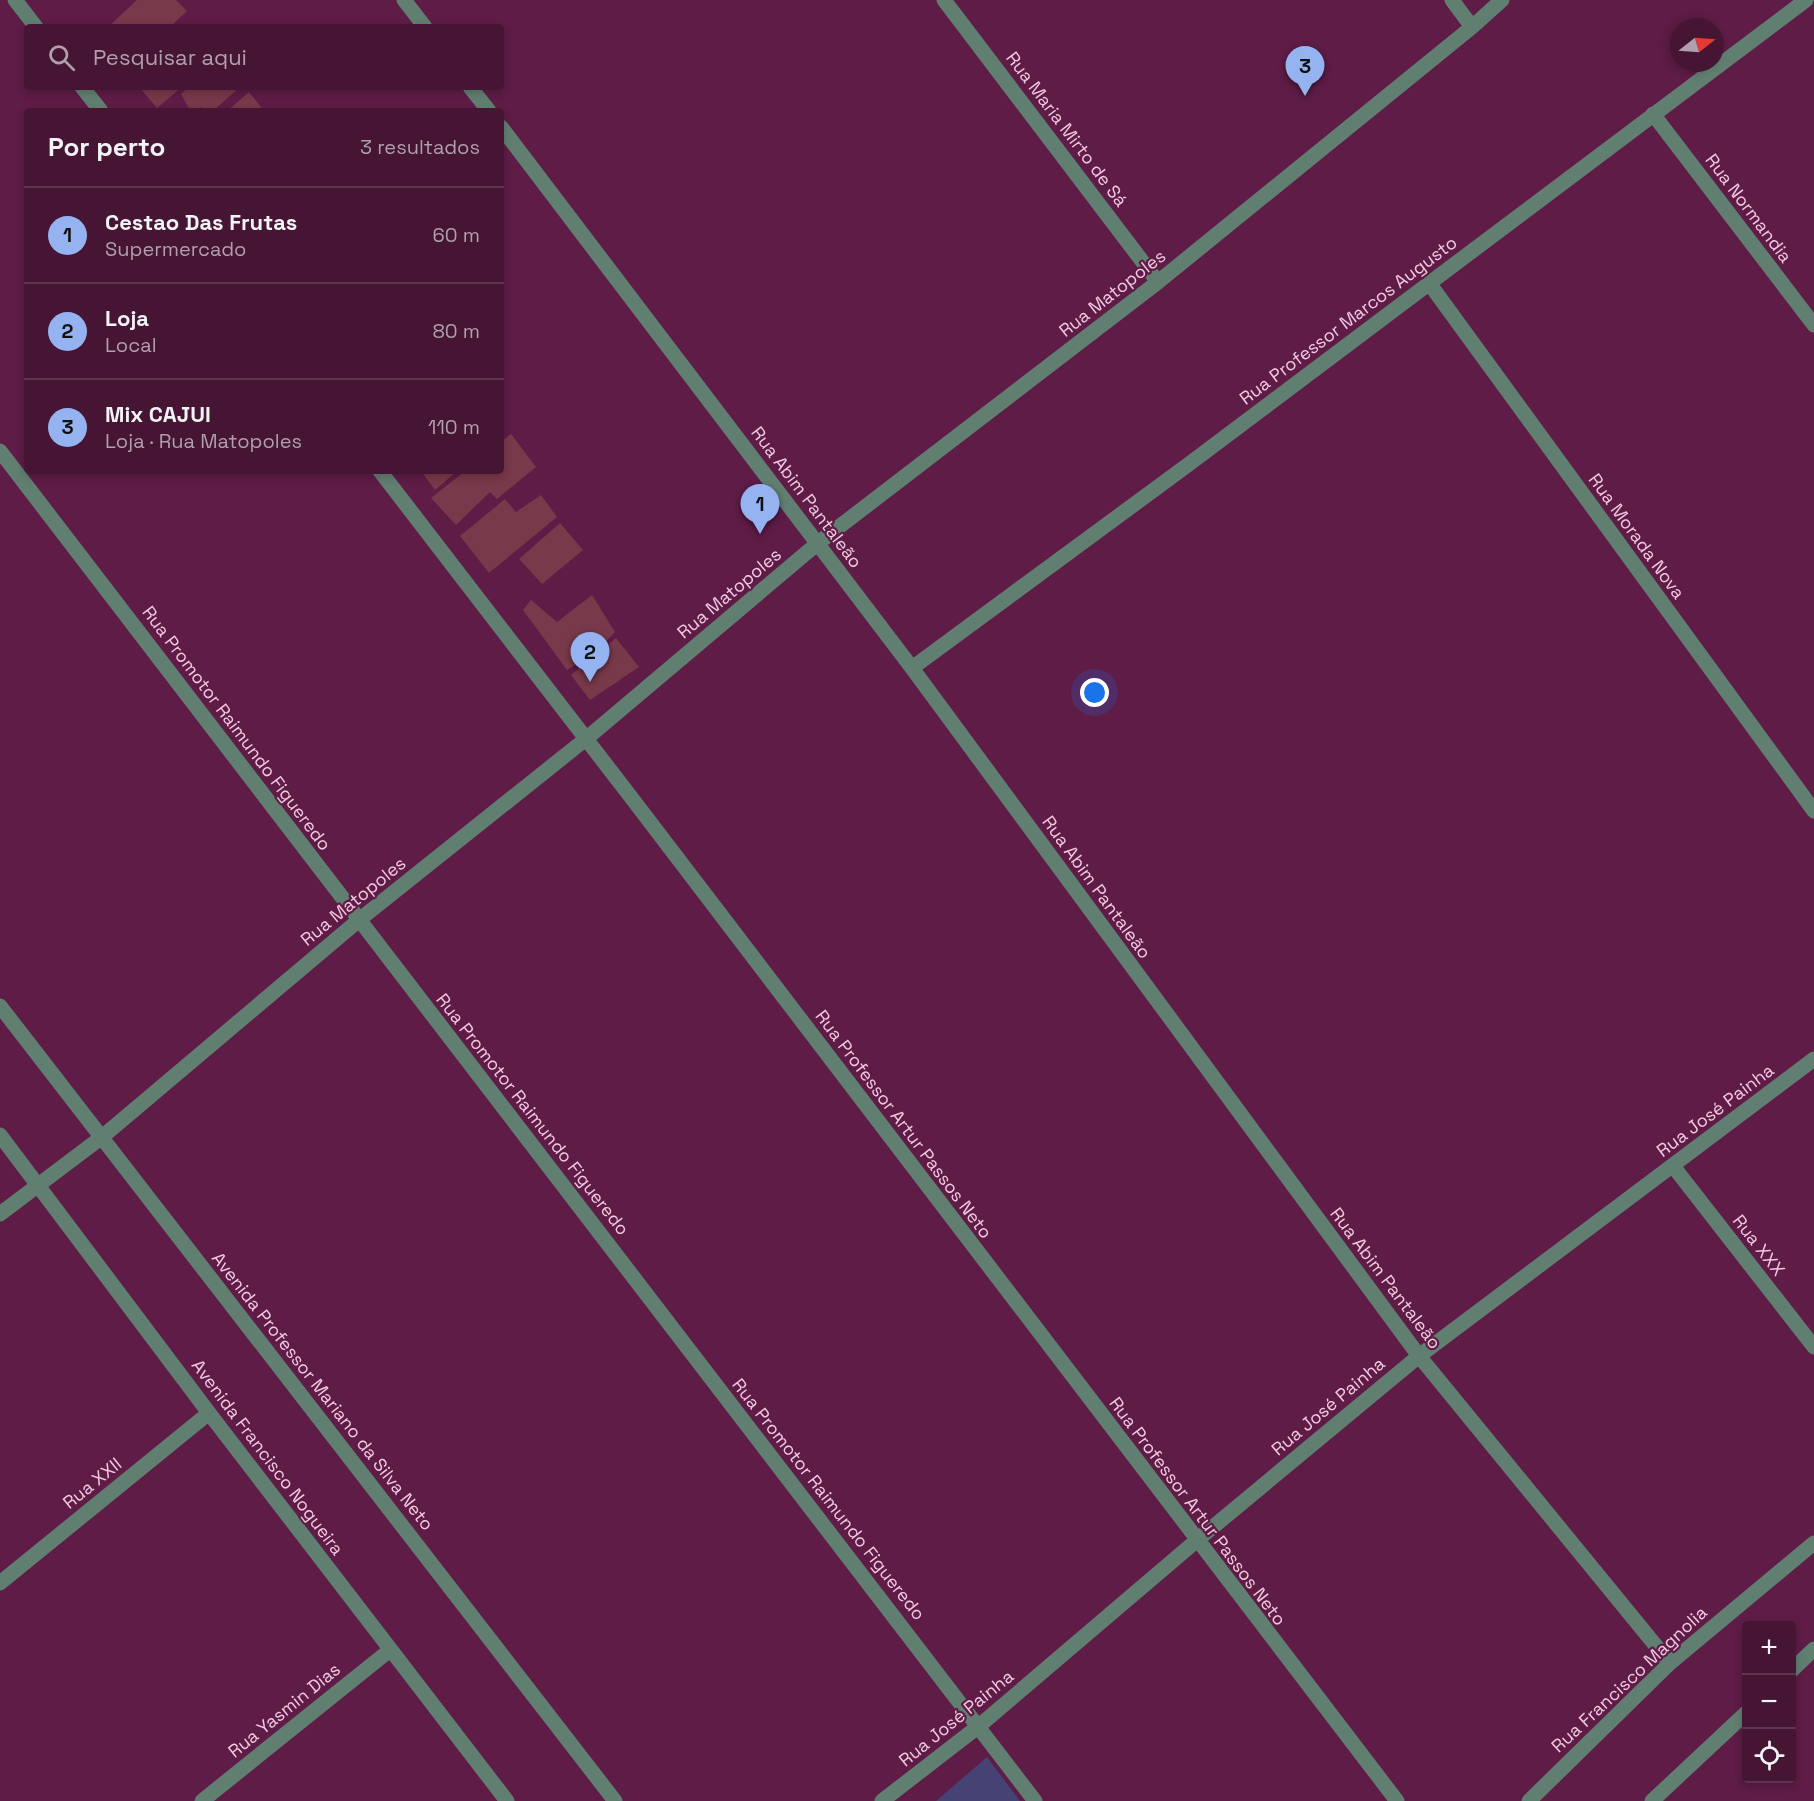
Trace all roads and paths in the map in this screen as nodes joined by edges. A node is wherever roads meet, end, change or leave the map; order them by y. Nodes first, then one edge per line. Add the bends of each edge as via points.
1 (15, 0) edge
2 (404, 0) edge
3 (944, 0) edge
4 (1452, 0) edge
5 (1502, 0) edge
6 (1806, 0) edge
7 (34, 24) edge
8 (423, 24) edge
9 (1472, 27) junction
10 (84, 90) edge
11 (472, 90) edge
12 (99, 108) edge
13 (487, 108) edge
14 (1653, 114) junction
15 (504, 131) edge
16 (1158, 282) junction
17 (1428, 283) junction
18 (1814, 325) edge
19 (0, 451) edge
20 (382, 474) edge
21 (818, 543) junction
22 (912, 668) junction
23 (588, 738) junction
24 (1814, 811) edge
25 (360, 920) junction
26 (0, 1006) edge
27 (1814, 1059) edge
28 (0, 1135) edge
29 (102, 1137) junction
30 (1673, 1166) junction
31 (37, 1185) junction
32 (0, 1214) edge
33 (1814, 1347) edge
34 (1419, 1356) junction
35 (209, 1413) junction
36 (1196, 1541) junction
37 (1814, 1543) edge
38 (0, 1583) edge
39 (1814, 1649) edge
40 (390, 1650) junction
41 (1670, 1663) junction
42 (1796, 1665) edge
43 (1742, 1717) edge
44 (979, 1726) junction
45 (202, 1801) edge
46 (507, 1801) edge
47 (615, 1801) edge
48 (882, 1801) edge
49 (1035, 1801) edge
50 (1397, 1801) edge
51 (1529, 1801) edge
52 (1652, 1801) edge

1 - 7 street
2 - 8 street
3 - 16 street, Rua Maria Mirto de Sá
4 - 9 street
5 - 9 street, Rua Matopoles
6 - 14 street, Rua Professor Marcos Augusto
9 - 16 street, Rua Matopoles
10 - 12 street
11 - 13 street
14 - 17 street, Rua Professor Marcos Augusto
14 - 18 street, Rua Normandia
15 - 21 street, Rua Abim Pantaleão
16 - 21 street, Rua Matopoles
17 - 22 street, Rua Professor Marcos Augusto
17 - 24 street, Rua Morada Nova
19 - 25 street, Rua Promotor Raimundo Figueredo
20 - 23 street, Rua Professor Artur Passos Neto
21 - 22 street, Rua Abim Pantaleão
21 - 23 street, Rua Matopoles
22 - 34 street, Rua Abim Pantaleão
23 - 25 street, Rua Matopoles
23 - 36 street, Rua Professor Artur Passos Neto
25 - 29 street, Rua Matopoles
25 - 44 street, Rua Promotor Raimundo Figueredo
26 - 29 street, Avenida Professor Mariano da Silva Neto
27 - 30 street, Rua José Painha
28 - 31 street, Avenida Francisco Nogueira
29 - 31 street, Rua Matopoles
29 - 47 street, Avenida Professor Mariano da Silva Neto
30 - 33 street, Rua XXX
30 - 34 street, Rua José Painha
31 - 32 street, Rua Matopoles
31 - 35 street, Avenida Francisco Nogueira
34 - 36 street, Rua José Painha
34 - 41 street, Rua Abim Pantaleão
35 - 38 street, Rua XXII
35 - 40 street, Avenida Francisco Nogueira
36 - 44 street, Rua José Painha
36 - 50 street, Rua Professor Artur Passos Neto
37 - 41 street, Rua Francisco Magnolia
39 - 42 street
40 - 45 street, Rua Yasmin Dias
40 - 46 street, Avenida Francisco Nogueira
41 - 51 street, Rua Francisco Magnolia
43 - 52 street
44 - 48 street, Rua José Painha
44 - 49 street, Rua Promotor Raimundo Figueredo

